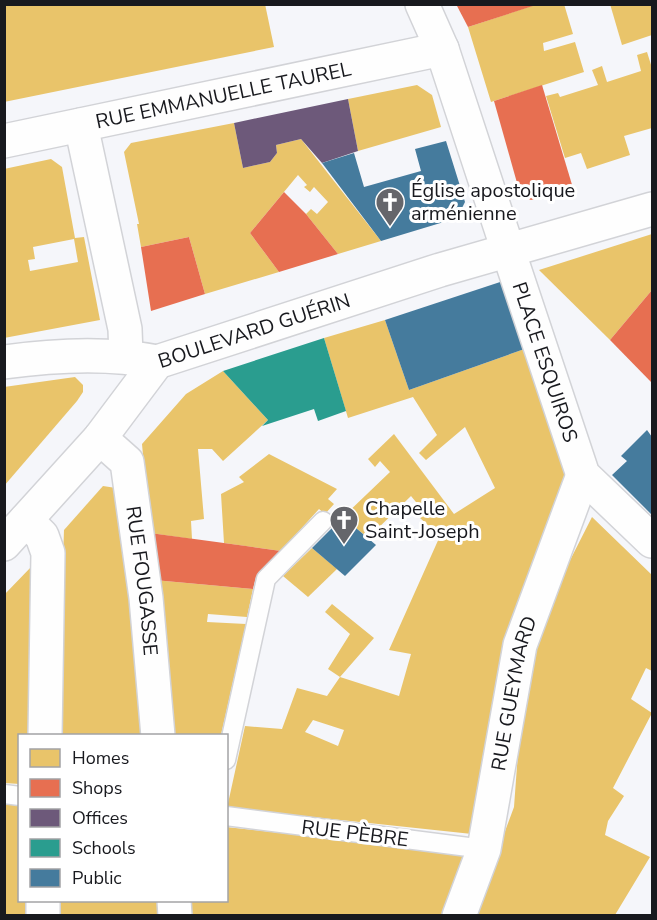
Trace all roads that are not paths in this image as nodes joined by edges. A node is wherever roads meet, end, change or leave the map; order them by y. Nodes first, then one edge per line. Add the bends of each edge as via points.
1 (422, 4) edge
2 (442, 50) junction
3 (81, 125) junction
4 (4, 141) edge
5 (652, 209) edge
6 (508, 250) junction
7 (142, 359) junction
8 (4, 362) edge
9 (100, 438) junction
10 (583, 475) junction
11 (323, 521) dead end
12 (15, 532) edge
13 (652, 541) edge
14 (45, 734) edge
15 (158, 734) edge
16 (228, 751) edge
17 (228, 816) edge
18 (484, 849) junction
19 (459, 915) edge

1 - 2 street, PLACE ESQUIROS
2 - 3 street, RUE EMMANUELLE TAUREL
2 - 6 street, PLACE ESQUIROS
3 - 4 street, RUE EMMANUELLE TAUREL
3 - 7 street via 125,329
5 - 6 street, BOULEVARD GUÉRIN
6 - 7 street, BOULEVARD GUÉRIN
6 - 10 street, PLACE ESQUIROS
7 - 8 street via 37,357
7 - 9 street, BOULEVARD GUÉRIN
9 - 12 street, BOULEVARD GUÉRIN
9 - 15 street, RUE FOUGASSE via 127,462 146,598
10 - 13 street
10 - 18 street, RUE GUEYMARD via 520,645
11 - 16 lane via 266,579
12 - 14 street via 42,536 48,553
17 - 18 lane, RUE PÈBRE
18 - 19 street, RUE GUEYMARD

